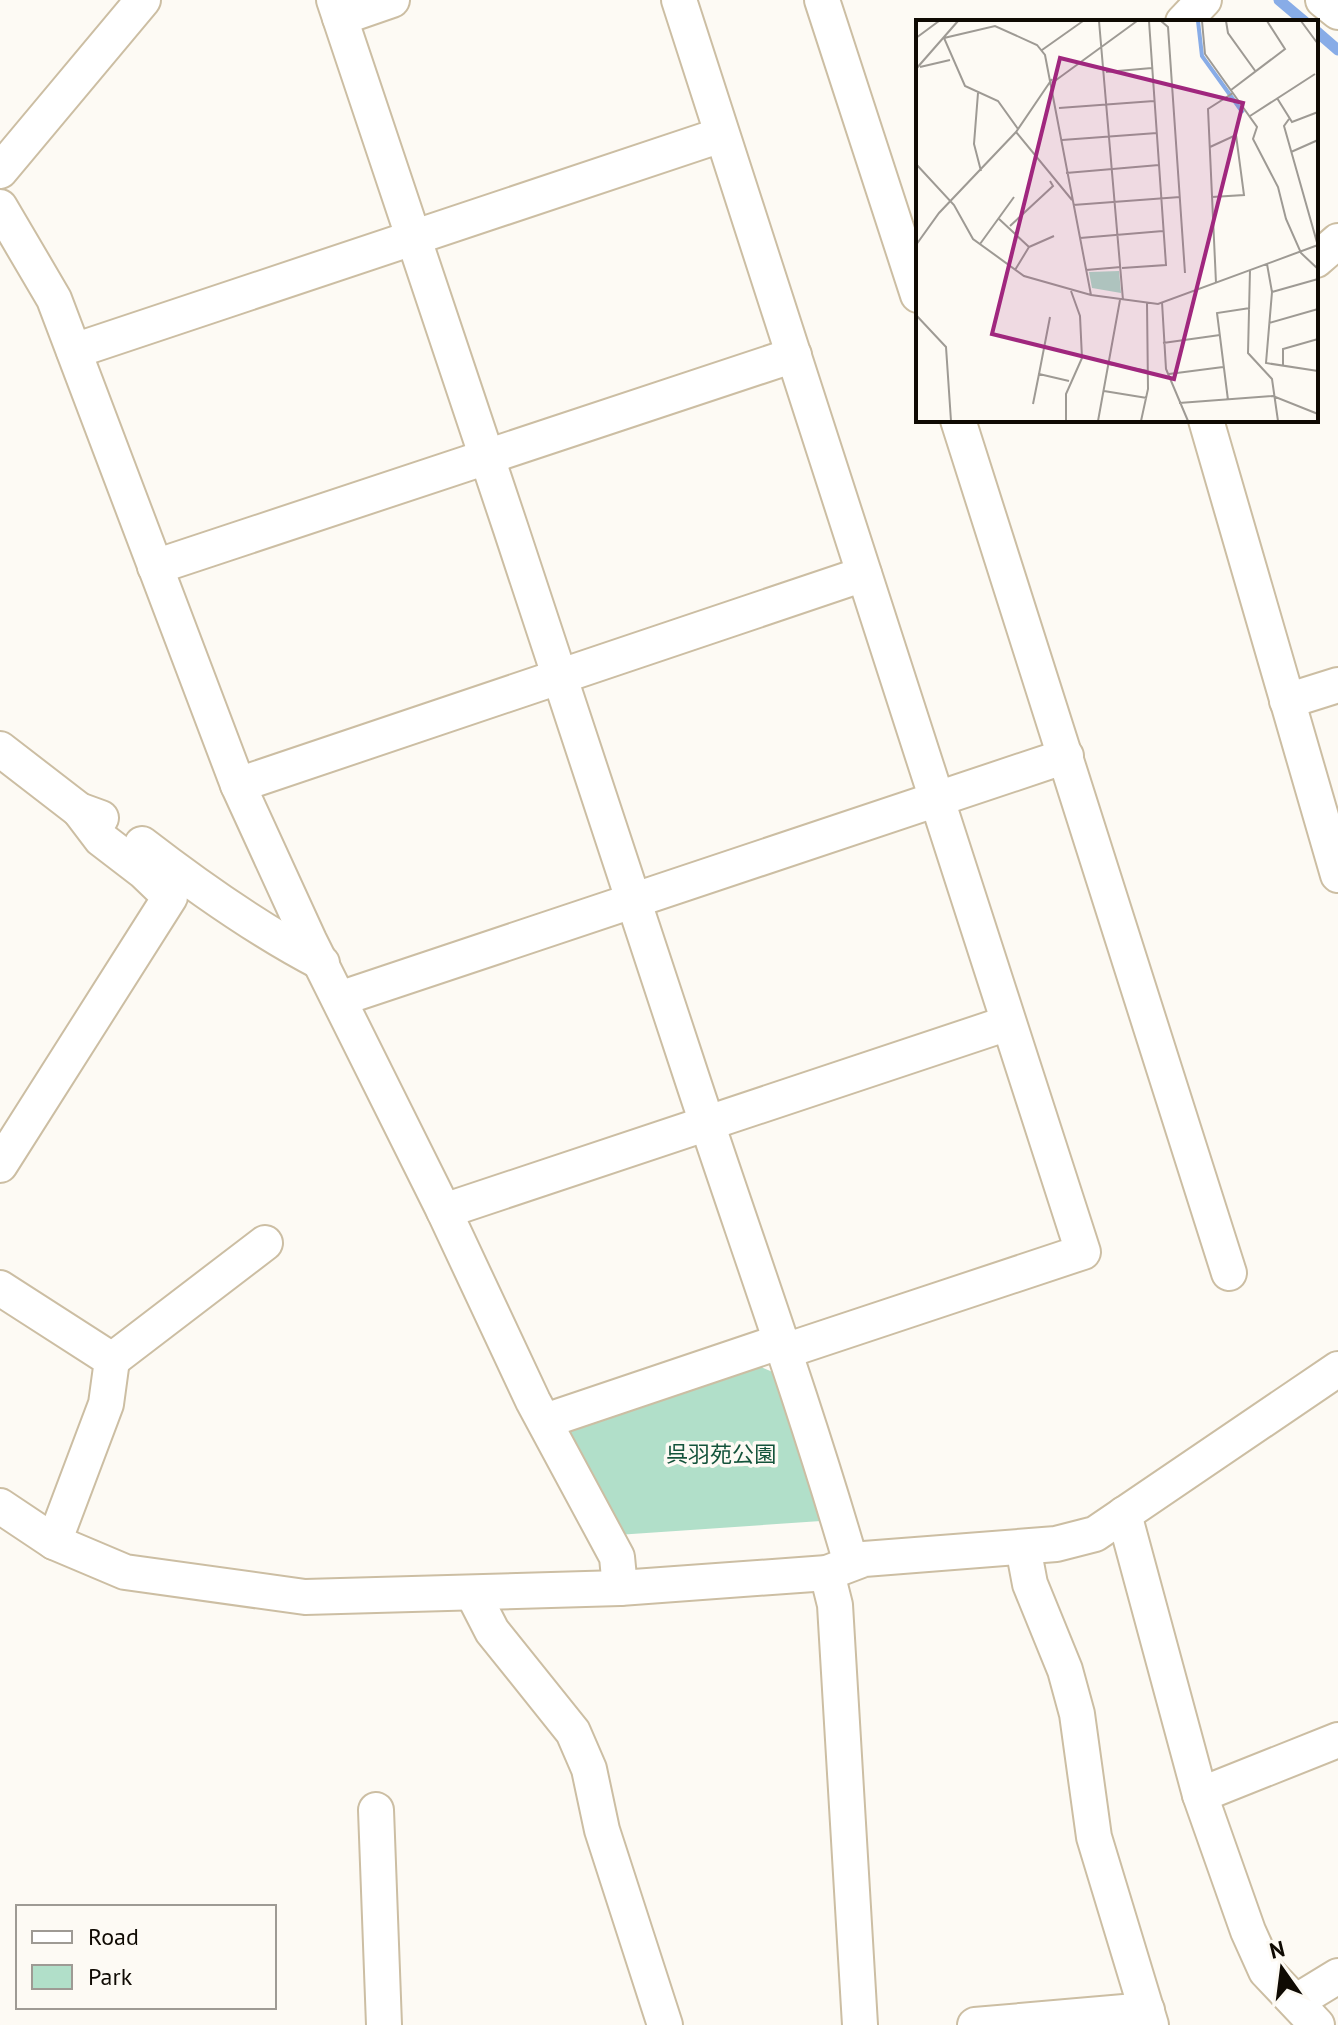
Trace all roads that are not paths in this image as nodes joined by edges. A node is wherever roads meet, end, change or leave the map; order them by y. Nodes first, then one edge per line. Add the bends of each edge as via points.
1 (143, 0) edge
2 (392, 0) edge
3 (679, 0) edge
4 (822, 0) edge
5 (1204, 0) edge
6 (1323, 0) edge
7 (337, 9) edge
8 (1338, 12) edge
9 (1185, 20) edge
10 (721, 135) junction
11 (0, 171) edge
12 (0, 207) edge
13 (413, 238) junction
14 (1338, 241) edge
15 (1318, 258) edge
16 (916, 289) edge
17 (74, 351) junction
18 (794, 355) junction
19 (959, 422) edge
20 (1207, 422) edge
21 (487, 455) junction
22 (155, 567) junction
23 (864, 574) junction
24 (559, 678) junction
25 (1338, 685) edge
26 (1287, 701) junction
27 (0, 749) edge
28 (1066, 756) junction
29 (238, 785) junction
30 (935, 800) junction
31 (79, 810) junction
32 (1338, 875) edge
33 (634, 901) junction
34 (322, 963) junction
35 (339, 999) junction
36 (1008, 1023) junction
37 (707, 1124) junction
38 (0, 1165) edge
39 (444, 1211) junction
40 (265, 1243) dead end
41 (1229, 1273) dead end
42 (0, 1288) edge
43 (784, 1346) junction
44 (112, 1360) junction
45 (1338, 1369) edge
46 (545, 1421) junction
47 (0, 1506) edge
48 (1124, 1514) junction
49 (54, 1542) junction
50 (1023, 1547) junction
51 (839, 1568) junction
52 (620, 1588) junction
53 (473, 1594) junction
54 (1338, 1740) edge
55 (1200, 1795) junction
56 (376, 1810) dead end
57 (1338, 1976) edge
58 (1307, 2013) edge
59 (1149, 2018) edge
60 (384, 2025) edge
61 (665, 2025) edge
62 (860, 2025) edge
63 (975, 2025) edge

1 - 11 street
2 - 7 street
3 - 10 street
4 - 16 street
5 - 9 street
6 - 8 street
7 - 13 street
10 - 13 street
10 - 18 street
12 - 17 street via 54,299
13 - 17 street
13 - 21 street
14 - 15 street
17 - 22 street
18 - 21 street
18 - 23 street
19 - 28 street
20 - 26 street
21 - 22 street
21 - 24 street
22 - 29 street
23 - 24 street
23 - 30 street
24 - 29 street
24 - 33 street
25 - 26 street
26 - 32 street
27 - 31 street
28 - 30 street
28 - 41 street
29 - 34 street
30 - 33 street
30 - 36 street
31 - 34 street via 117,824 192,882
31 - 38 street via 101,839 170,897
33 - 35 street
33 - 37 street
34 - 35 street
35 - 39 street
36 - 37 street
36 - 43 street via 1083,1252
37 - 39 street
37 - 43 street
39 - 46 street
40 - 44 street
42 - 44 street
43 - 46 street
43 - 51 street
44 - 49 street via 106,1404
45 - 48 street
46 - 52 street via 617,1557
47 - 49 street
48 - 50 street via 1095,1534
48 - 55 street
49 - 53 street via 125,1572 305,1597
50 - 51 street via 864,1559
50 - 59 street via 1030,1584 1077,1714 1094,1837
51 - 52 street
51 - 62 street via 835,1605
52 - 53 street
53 - 61 street via 492,1631 582,1750
54 - 55 street
55 - 58 street via 1266,1971
56 - 60 street
57 - 58 street
59 - 63 street

